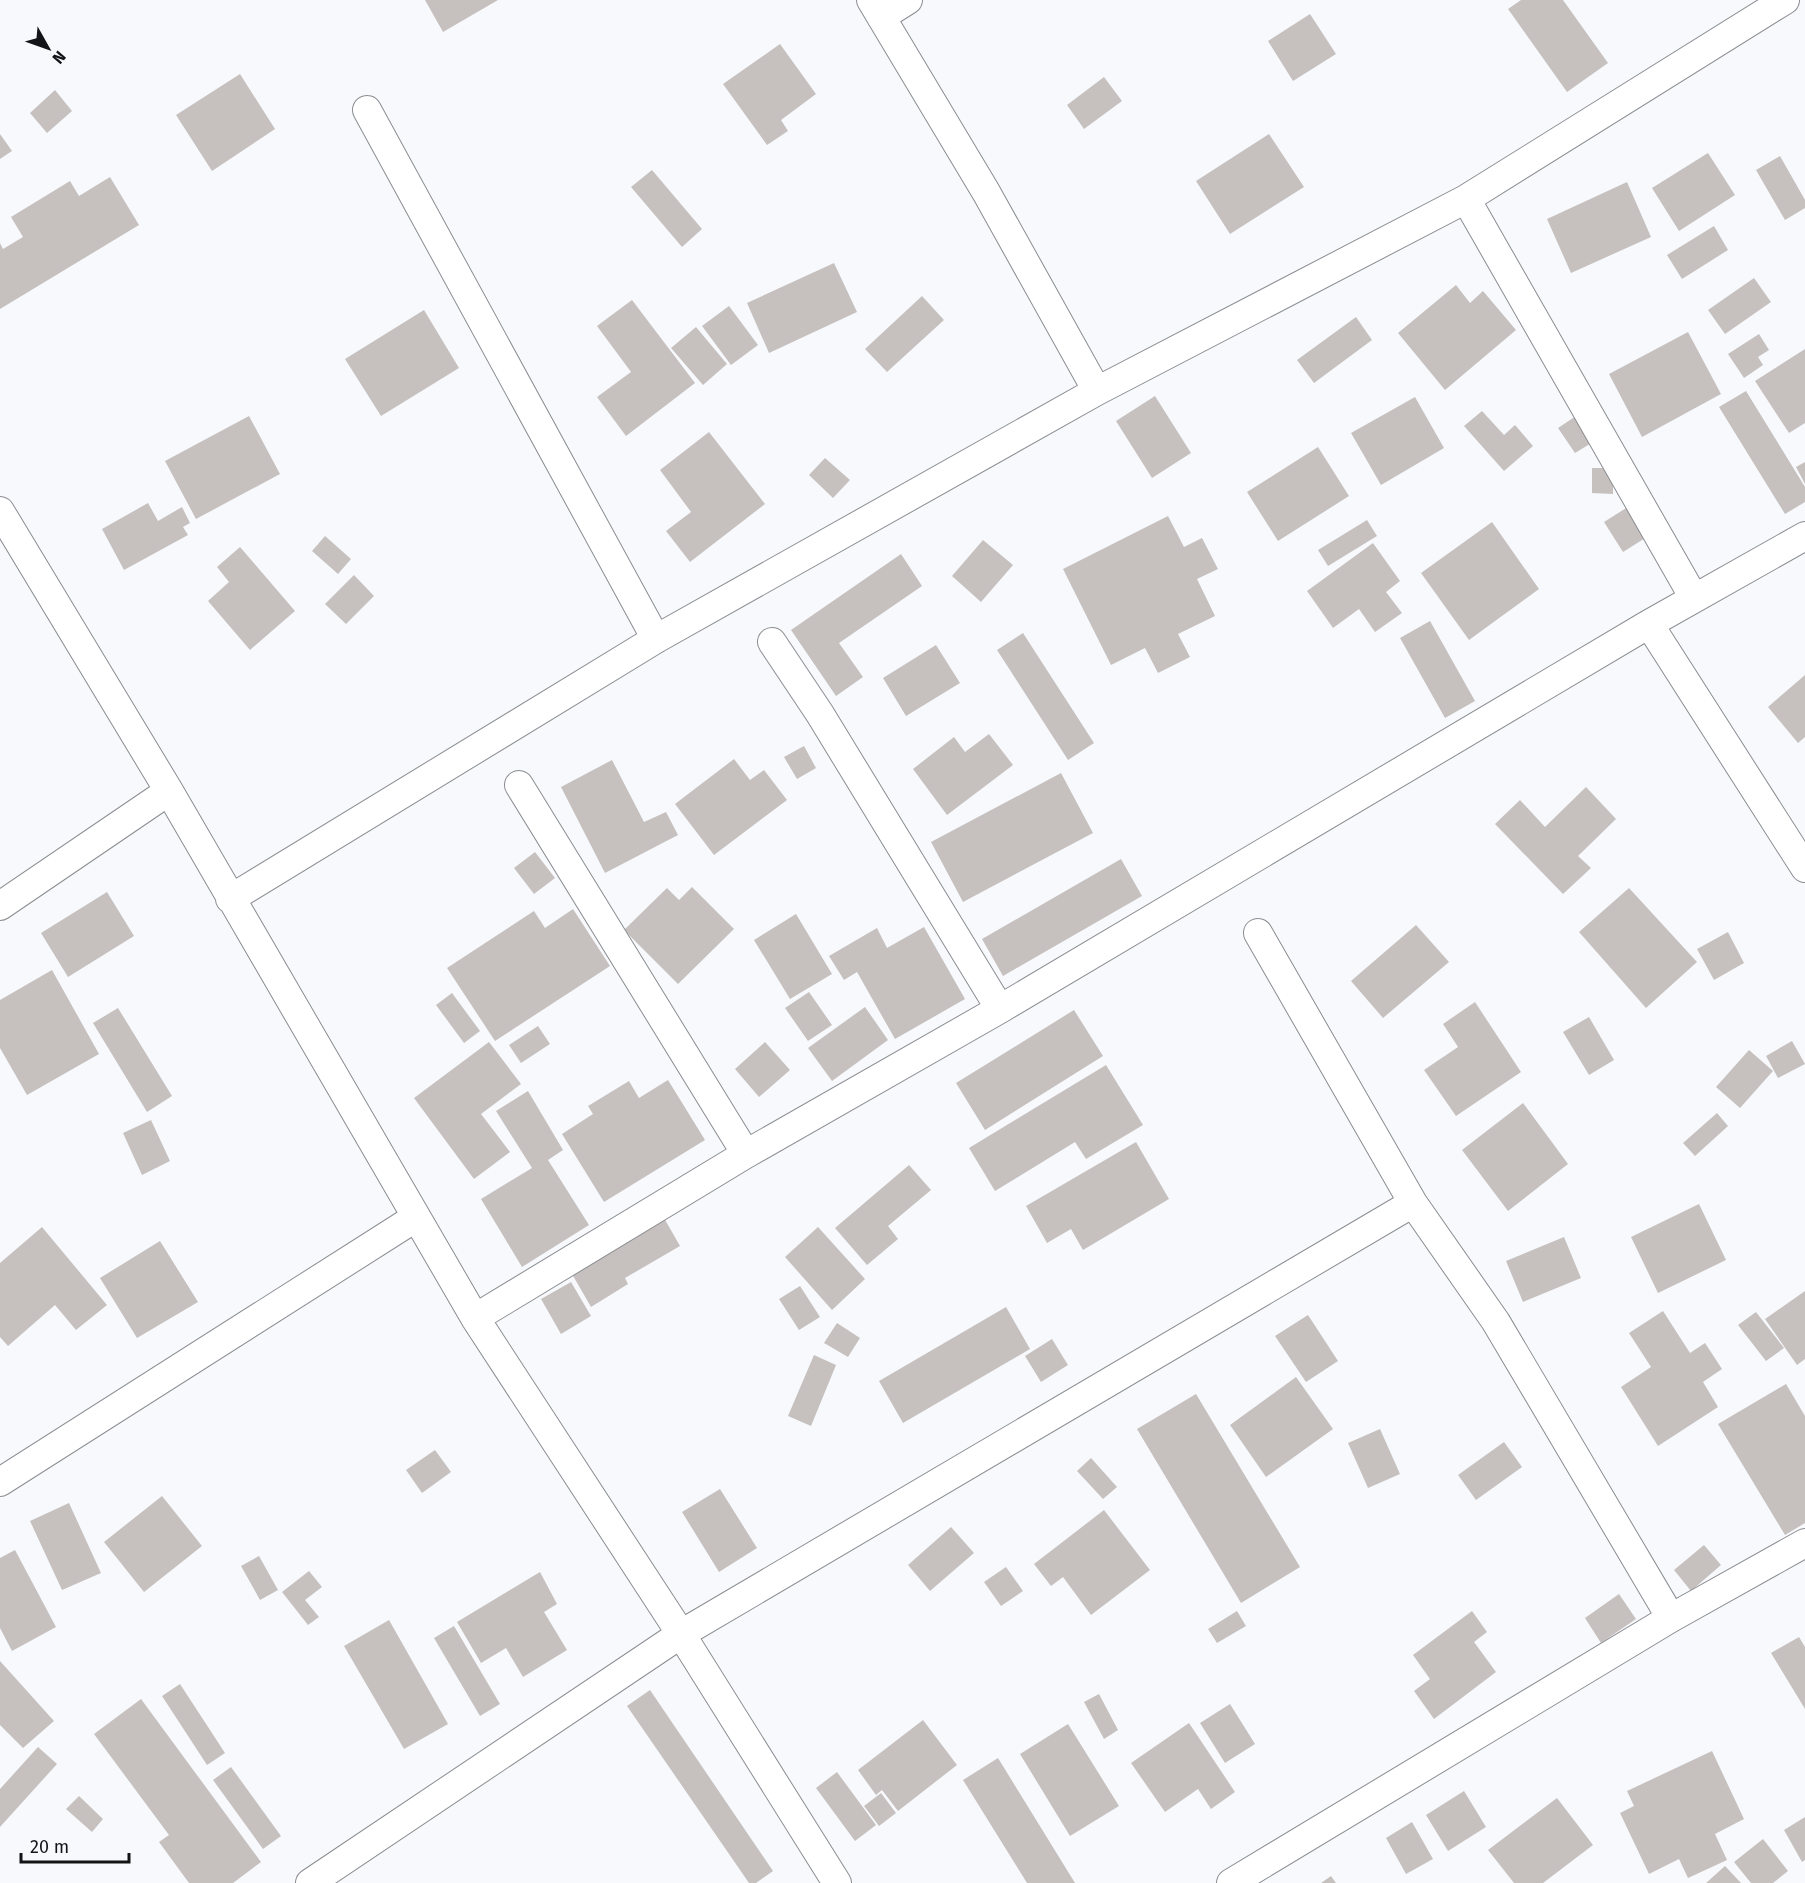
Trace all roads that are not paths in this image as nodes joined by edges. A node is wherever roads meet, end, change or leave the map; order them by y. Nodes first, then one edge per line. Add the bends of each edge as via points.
1 (908, 0) edge
2 (1785, 0) edge
3 (876, 8) edge
4 (367, 110) dead end
5 (1466, 199) junction
6 (1097, 391) junction
7 (0, 512) edge
8 (1805, 536) edge
9 (1694, 598) junction
10 (1649, 624) junction
11 (656, 639) junction
12 (772, 642) dead end
13 (519, 785) dead end
14 (169, 791) junction
15 (1805, 868) edge
16 (230, 899) junction
17 (0, 906) edge
18 (1258, 933) dead end
19 (1000, 1009) junction
20 (746, 1154) junction
21 (1413, 1203) junction
22 (415, 1218) junction
23 (475, 1318) junction
24 (0, 1482) edge
25 (1805, 1543) edge
26 (1671, 1617) junction
27 (681, 1634) junction
28 (310, 1883) edge
29 (837, 1883) edge
30 (1230, 1883) edge

1 - 3 street
2 - 5 street
3 - 6 street via 986,192
4 - 11 street
5 - 6 street
5 - 9 street
6 - 11 street
7 - 14 street
8 - 9 street
9 - 10 street
10 - 15 street
10 - 19 street
11 - 16 street
12 - 19 street
13 - 20 street
14 - 16 street
14 - 17 street
16 - 22 street
18 - 21 street
19 - 20 street
20 - 23 street
21 - 26 street via 1496,1322
21 - 27 street
22 - 23 street
22 - 24 street
23 - 27 street
25 - 26 street
26 - 30 street
27 - 28 street
27 - 29 street

